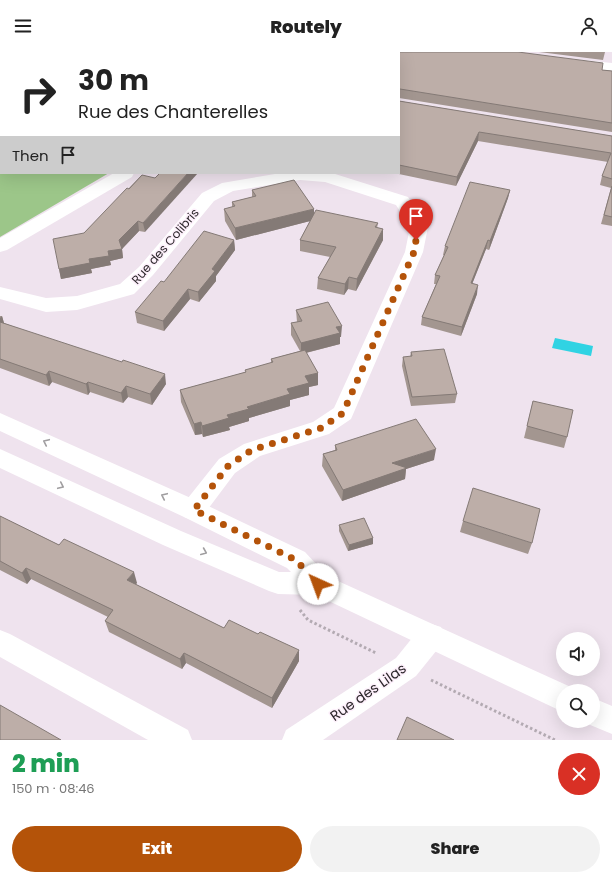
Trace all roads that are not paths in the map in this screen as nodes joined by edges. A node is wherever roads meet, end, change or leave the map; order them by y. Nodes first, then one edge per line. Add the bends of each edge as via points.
1 (560, 61) edge
2 (612, 68) edge
3 (124, 174) edge
4 (0, 246) edge
5 (0, 293) edge
6 (0, 421) edge
7 (0, 458) edge
8 (194, 510) junction
9 (172, 538) junction
10 (318, 584) junction
11 (431, 636) junction
12 (0, 643) edge
13 (556, 695) edge
14 (600, 715) edge
15 (612, 720) edge
16 (176, 740) edge
17 (297, 740) edge

1 - 2 street
3 - 4 street
5 - 8 street, Rue des Colibris via 46,305 77,302 127,289 146,271 208,197 228,187 300,174 327,177 402,201 419,227 414,252 343,413 321,428 252,450 228,466
8 -> 6 street
7 -> 9 street
8 - 9 street, Rue des Colibris
8 - 10 street via 296,560
9 -> 10 street via 278,583
10 - 11 street
11 - 13 street
11 - 17 street, Rue des Lilas via 406,667
12 - 16 street
14 - 15 street

